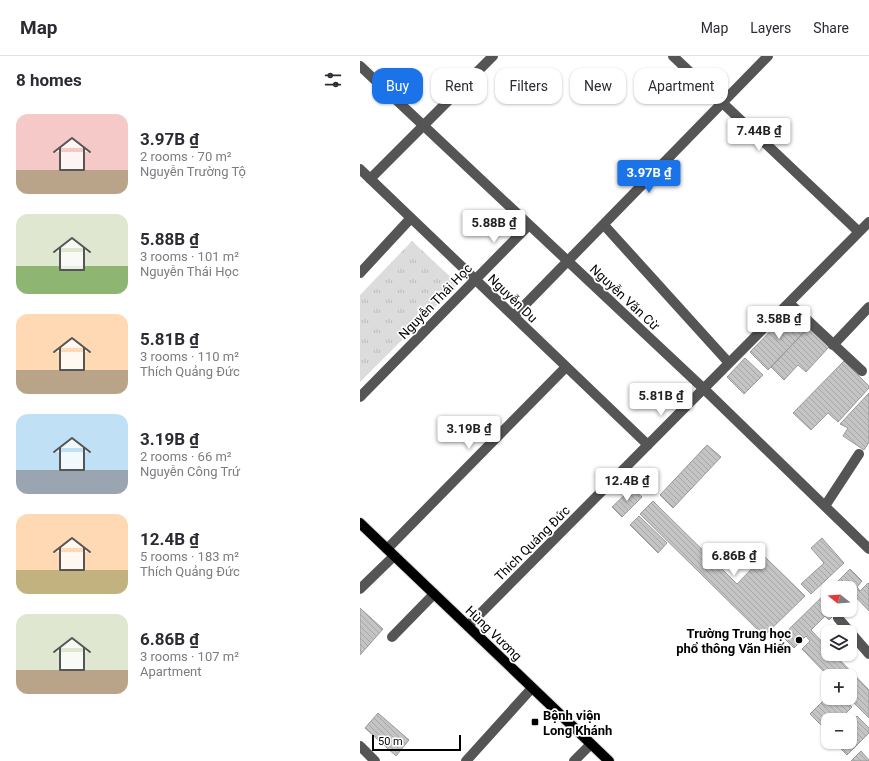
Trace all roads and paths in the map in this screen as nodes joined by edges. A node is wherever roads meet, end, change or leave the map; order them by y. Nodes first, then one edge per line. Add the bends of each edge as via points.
1 (493, 56) edge
2 (673, 56) edge
3 (768, 56) edge
4 (360, 66) edge
5 (686, 68) edge
6 (728, 98) edge
7 (722, 104) edge
8 (724, 104) edge
9 (424, 125) junction
10 (360, 169) edge
11 (370, 179) junction
12 (411, 218) junction
13 (869, 222) edge
14 (604, 224) junction
15 (529, 225) junction
16 (859, 232) junction
17 (568, 261) junction
18 (360, 273) edge
19 (475, 279) junction
20 (789, 303) junction
21 (869, 307) edge
22 (514, 316) junction
23 (833, 344) junction
24 (729, 363) junction
25 (566, 367) junction
26 (862, 371) dead end
27 (704, 389) junction
28 (360, 396) edge
29 (648, 445) junction
30 (859, 454) dead end
31 (825, 506) junction
32 (360, 523) edge
33 (387, 549) junction
34 (869, 549) edge
35 (394, 556) junction
36 (360, 589) edge
37 (434, 594) junction
38 (838, 618) dead end
39 (468, 626) junction
40 (392, 637) dead end
41 (869, 654) edge
42 (532, 688) junction
43 (591, 744) junction
44 (360, 746) edge
45 (375, 761) edge
46 (466, 761) edge
47 (574, 761) edge
48 (610, 761) edge

1 - 9 street
2 - 5 street
3 - 6 street
4 - 9 street, Nguyễn Văn Cừ
7 - 14 street
8 - 16 street
9 - 11 street
9 - 15 street, Nguyễn Văn Cừ
10 - 11 street, Nguyễn Du
11 - 12 street, Nguyễn Du
12 - 18 street
12 - 19 street, Nguyễn Du
13 - 16 street, Thích Quảng Đức
14 - 17 street
14 - 24 street
15 - 17 street, Nguyễn Văn Cừ
15 - 19 street, Nguyễn Thái Học
16 - 20 street, Thích Quảng Đức
17 - 22 street
17 - 27 street, Nguyễn Văn Cừ
19 - 22 street, Nguyễn Du
19 - 28 street, Nguyễn Thái Học
20 - 23 street
20 - 24 street, Thích Quảng Đức
21 - 23 street
22 - 25 street, Nguyễn Du
23 - 26 street
24 - 27 street, Thích Quảng Đức
25 - 29 street, Nguyễn Du
25 - 33 street
27 - 29 street, Thích Quảng Đức
27 - 31 street, Nguyễn Văn Cừ
29 - 39 street, Thích Quảng Đức
30 - 31 street
31 - 34 street, Nguyễn Văn Cừ
32 - 33 main road, Hùng Vương
33 - 35 main road, Hùng Vương
35 - 36 street
35 - 37 main road, Hùng Vương
37 - 39 main road, Hùng Vương
37 - 40 street
38 - 41 street
39 - 42 main road, Hùng Vương
42 - 43 main road, Hùng Vương
42 - 46 street
43 - 47 street
43 - 48 main road, Hùng Vương
44 - 45 street

